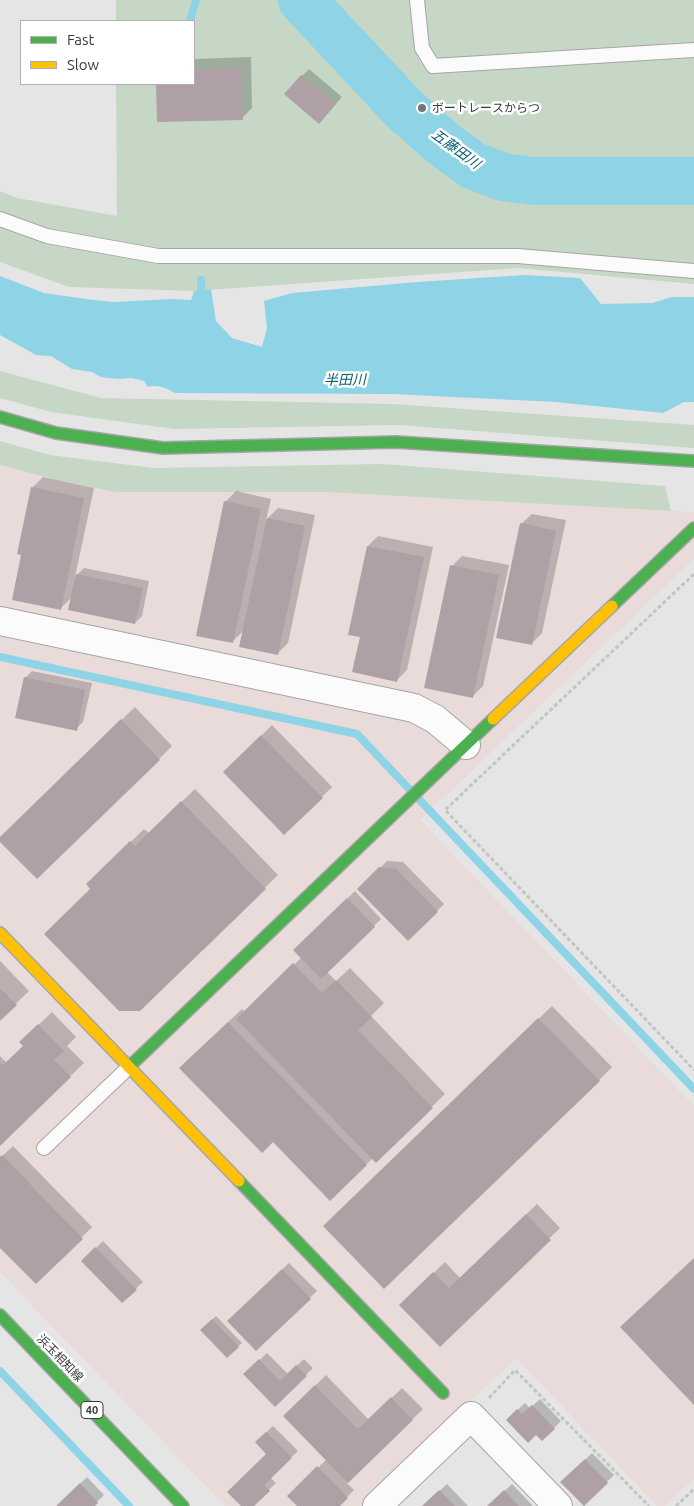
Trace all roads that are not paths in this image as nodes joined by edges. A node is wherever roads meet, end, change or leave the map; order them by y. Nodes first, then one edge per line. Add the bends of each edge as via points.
1 (417, 0) edge
2 (694, 50) edge
3 (0, 219) edge
4 (694, 271) edge
5 (0, 417) edge
6 (694, 461) edge
7 (694, 528) edge
8 (0, 621) edge
9 (466, 745) junction
10 (0, 933) edge
11 (129, 1067) junction
12 (44, 1148) dead end
13 (0, 1315) edge
14 (443, 1393) dead end
15 (183, 1506) edge
16 (377, 1506) edge
17 (558, 1506) edge

1 - 2 lane via 422,48 433,66
3 - 4 lane via 47,236 158,256 518,256
5 - 6 street via 56,432 163,448 396,442
7 - 9 street
8 - 9 street via 414,708 435,719
9 - 11 street
10 - 11 street
11 - 12 lane
11 - 14 street
13 - 15 street, 浜玉相知線 / 40
16 - 17 street via 471,1416

